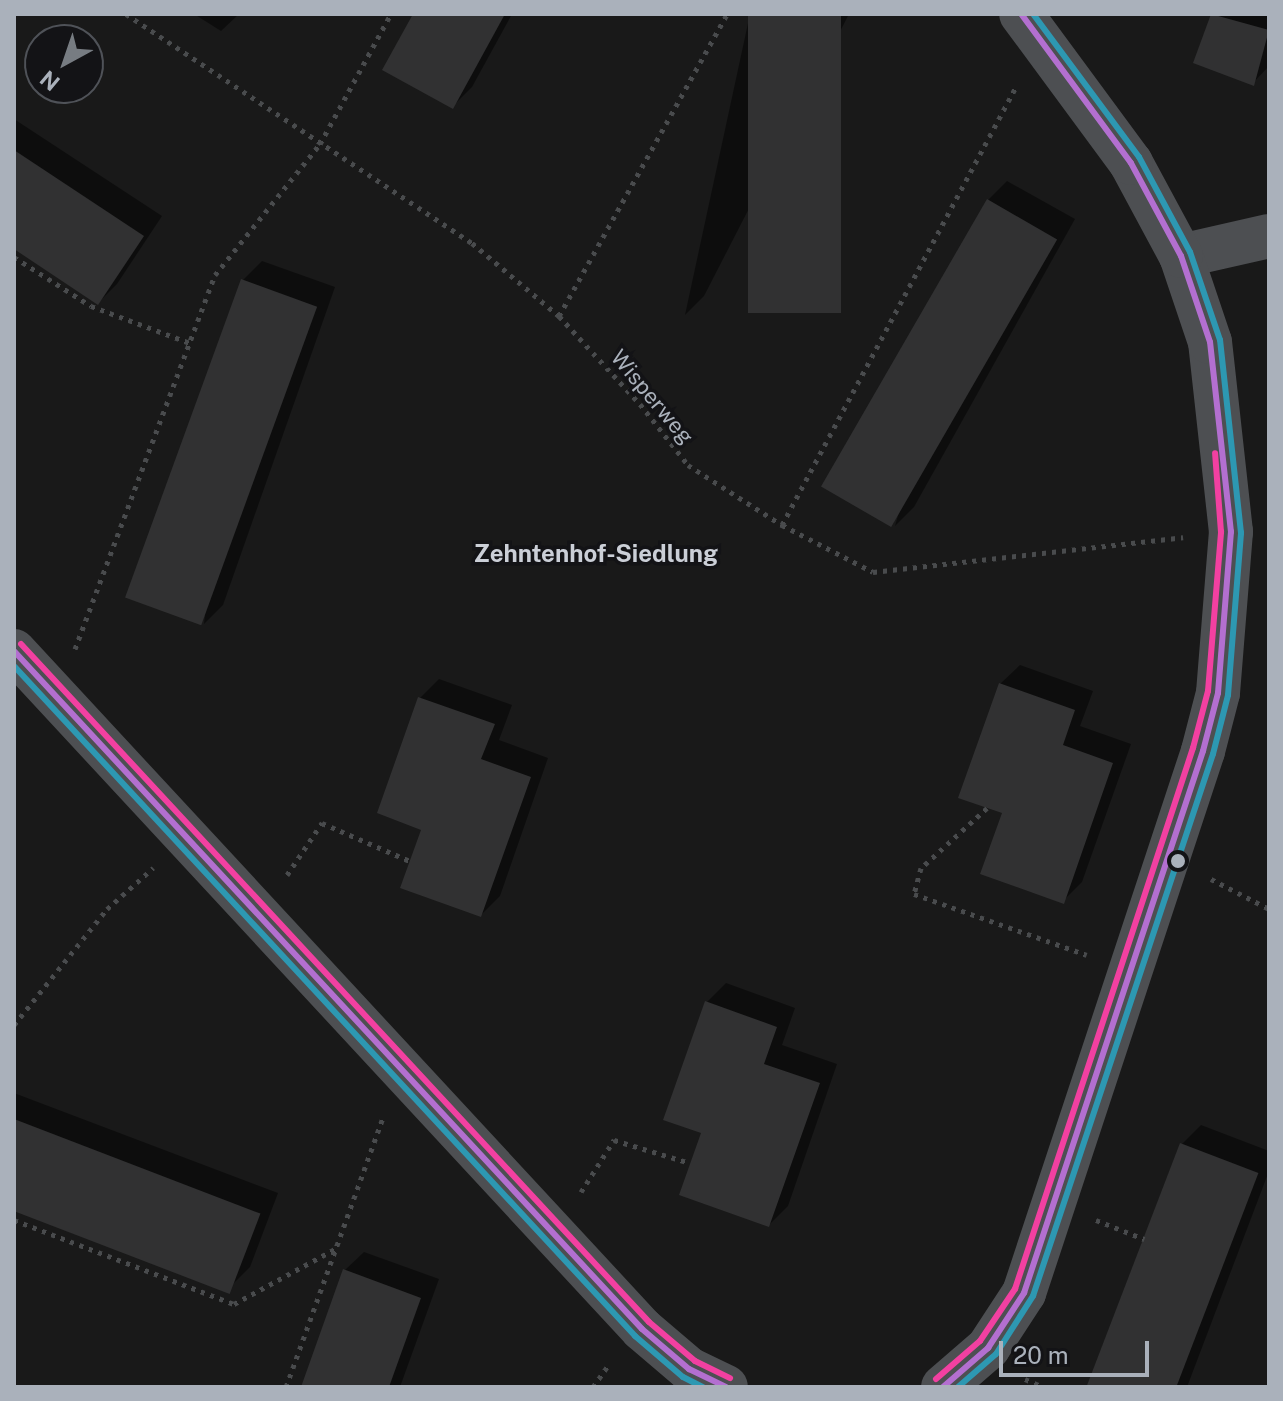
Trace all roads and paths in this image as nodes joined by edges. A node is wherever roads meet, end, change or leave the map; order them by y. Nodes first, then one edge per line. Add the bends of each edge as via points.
1 (126, 14) edge
2 (391, 14) edge
3 (727, 14) edge
4 (1032, 26) edge
5 (320, 144) junction
6 (1269, 236) edge
7 (1181, 256) junction
8 (14, 257) edge
9 (559, 316) junction
10 (190, 343) junction
11 (782, 525) junction
12 (1231, 532) junction
13 (14, 651) edge
14 (57, 699) junction
15 (987, 808) dead end
16 (186, 839) junction
17 (1167, 857) junction
18 (410, 861) dead end
19 (1269, 909) edge
20 (259, 917) junction
21 (1130, 970) junction
22 (14, 1025) edge
23 (400, 1069) junction
24 (690, 1163) dead end
25 (14, 1220) edge
26 (554, 1233) junction
27 (335, 1249) junction
28 (286, 1387) edge
29 (726, 1387) edge
30 (943, 1387) edge

1 - 5 path, Wisperweg
2 - 5 path
3 - 9 path
4 - 7 street via 1131,163
4 - 11 path
5 - 9 path, Wisperweg via 472,243
5 - 10 path via 215,275
6 - 7 street
7 - 12 street via 1210,342
8 - 10 path via 91,306
9 - 11 path, Wisperweg via 688,465
10 - 14 path
11 - 12 path, Wisperweg via 873,572
12 - 17 street via 1218,693
13 - 14 street
14 - 16 street
15 - 21 path via 921,868 914,894
16 - 20 street
16 - 22 path via 107,909
17 - 19 path
17 - 21 street
18 - 20 path via 322,823
20 - 23 street
21 - 30 street via 1024,1293 988,1348
23 - 26 street
23 - 27 path
24 - 26 path via 614,1140
25 - 27 path via 234,1304
26 - 29 street via 642,1329 689,1369
27 - 28 path

